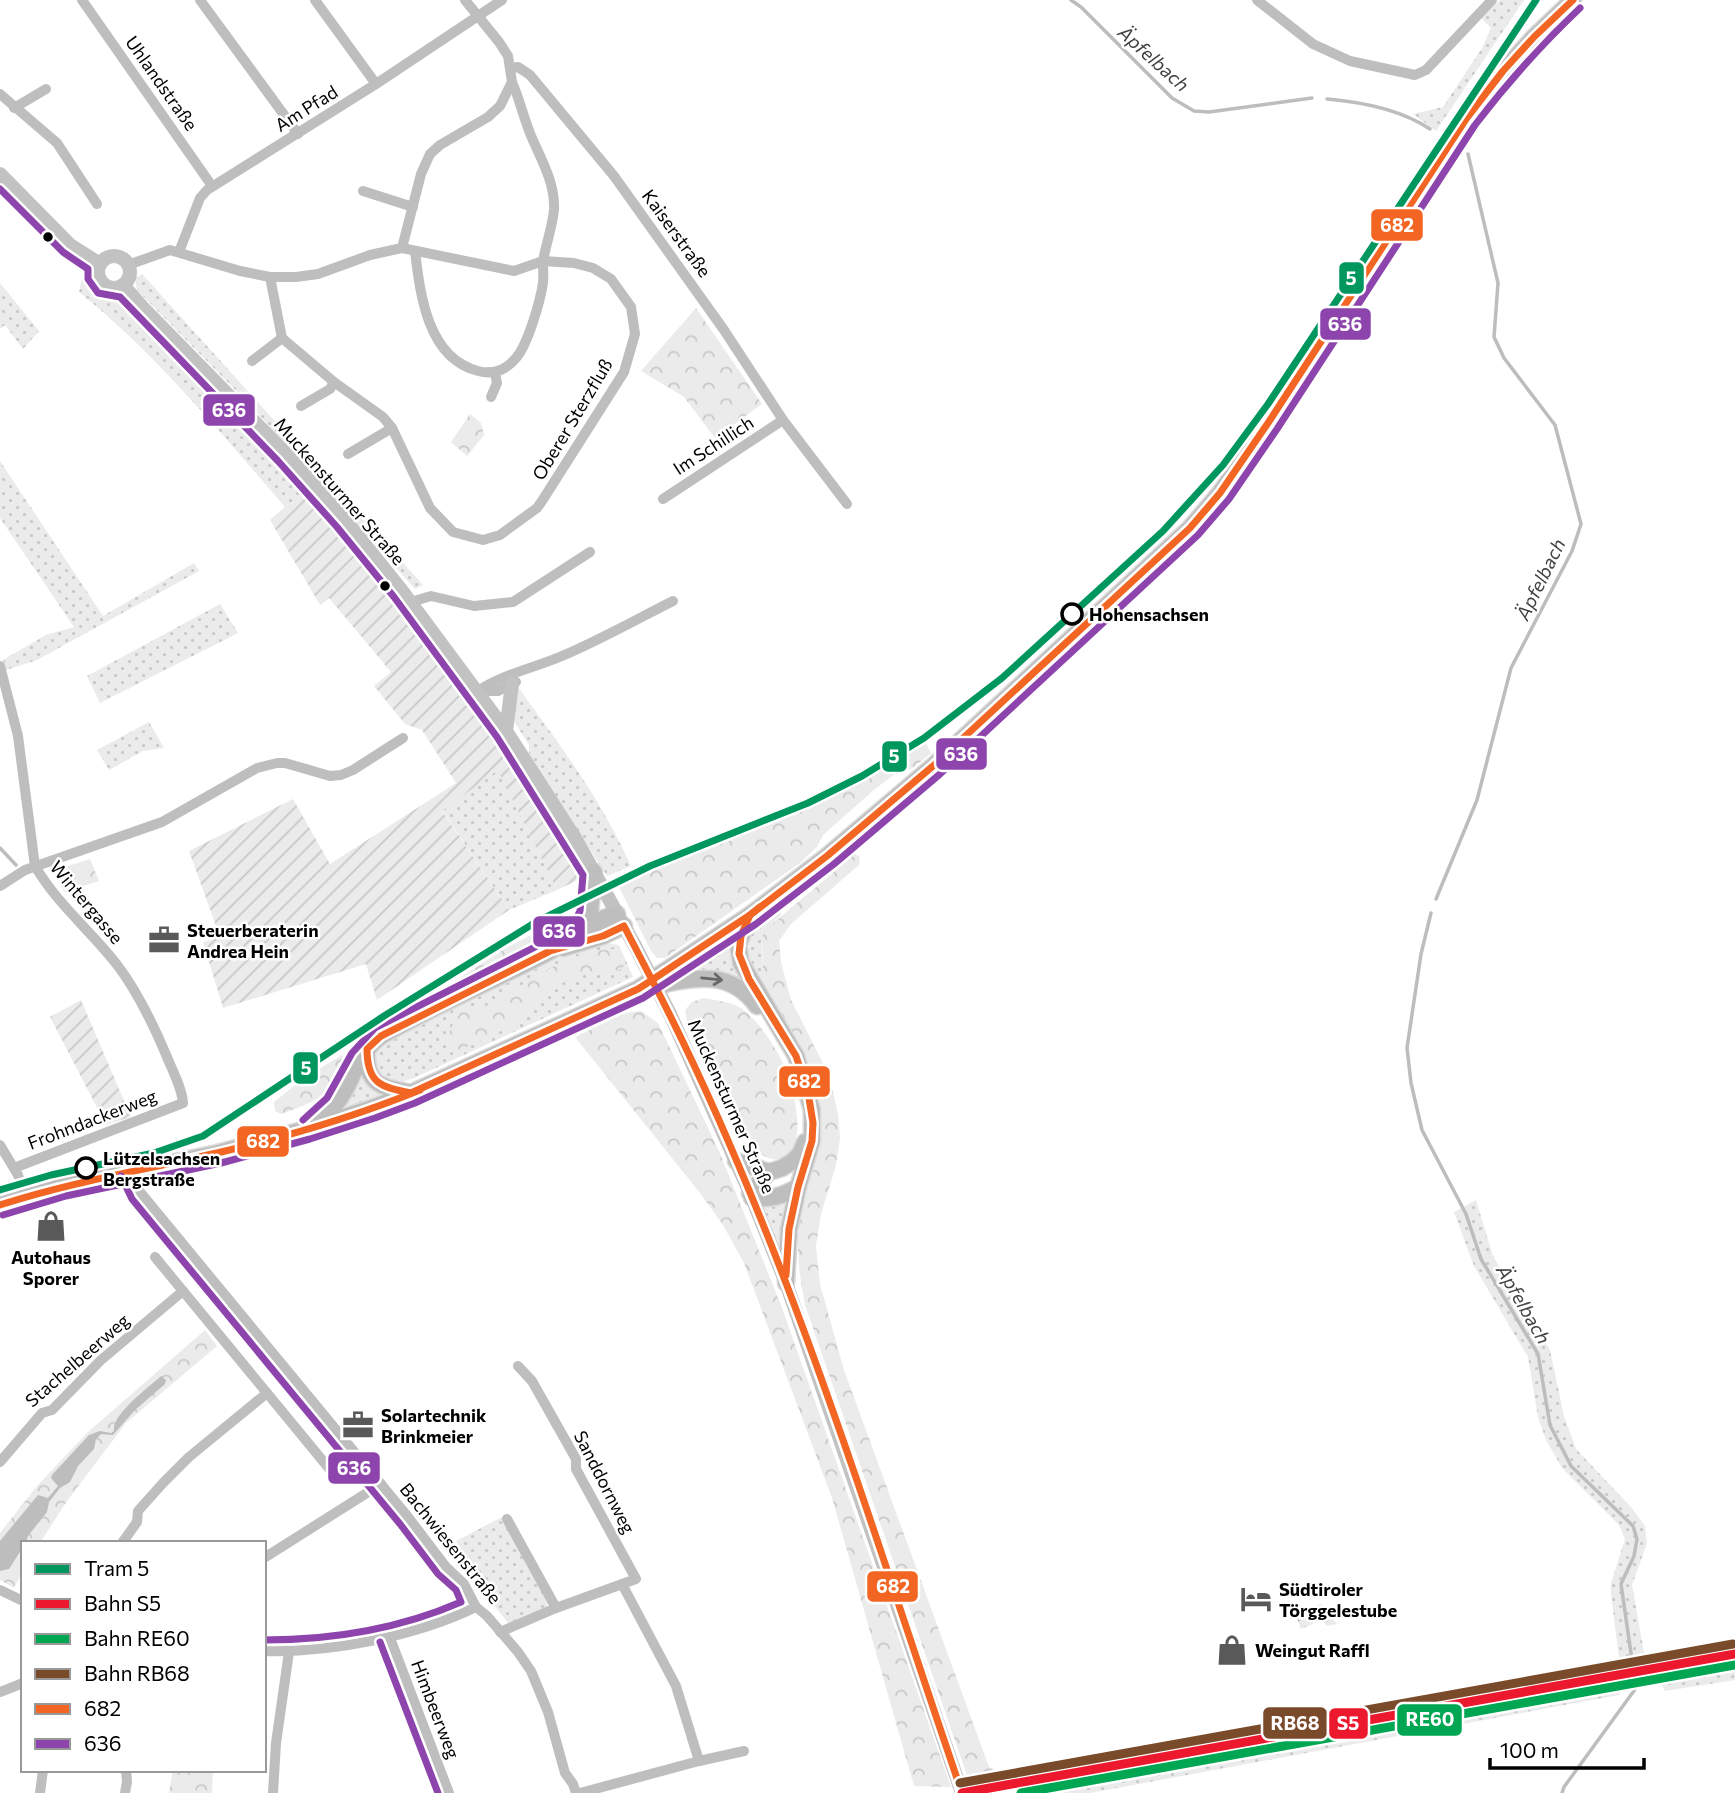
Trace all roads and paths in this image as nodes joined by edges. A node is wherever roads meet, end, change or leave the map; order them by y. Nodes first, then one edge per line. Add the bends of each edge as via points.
1 (82, 0) edge
2 (200, 0) edge
3 (315, 0) edge
4 (464, 0) edge
5 (502, 0) edge
6 (1492, 0) edge
7 (1573, 0) edge
8 (1263, 2) edge
9 (479, 17) junction
10 (511, 68) junction
11 (512, 82) junction
12 (376, 84) junction
13 (46, 89) dead end
14 (0, 94) edge
15 (14, 108) junction
16 (298, 134) junction
17 (0, 174) edge
18 (212, 186) junction
19 (363, 191) dead end
20 (97, 204) dead end
21 (413, 207) junction
22 (402, 248) junction
23 (415, 251) junction
24 (179, 252) junction
25 (543, 261) junction
26 (100, 264) junction
27 (128, 265) junction
28 (270, 277) junction
29 (123, 285) junction
30 (282, 338) junction
31 (252, 361) dead end
32 (495, 373) junction
33 (334, 382) junction
34 (491, 397) dead end
35 (301, 405) dead end
36 (783, 420) junction
37 (392, 428) junction
38 (348, 454) dead end
39 (663, 499) dead end
40 (847, 504) dead end
41 (590, 552) dead end
42 (673, 601) dead end
43 (411, 602) junction
44 (0, 666) edge
45 (535, 667) junction
46 (512, 684) junction
47 (478, 691) junction
48 (506, 731) junction
49 (403, 738) dead end
50 (35, 866) junction
51 (594, 872) joint
52 (0, 887) edge
53 (598, 894) junction
54 (750, 915) junction
55 (621, 920) junction
56 (585, 926) junction
57 (550, 951) junction
58 (638, 989) junction
59 (368, 1049) junction
60 (411, 1093) junction
61 (183, 1103) joint
62 (307, 1129) junction
63 (0, 1145) edge
64 (736, 1161) junction
65 (14, 1168) junction
66 (130, 1171) junction
67 (769, 1172) junction
68 (798, 1187) junction
69 (25, 1191) junction
70 (751, 1196) junction
71 (0, 1205) edge
72 (155, 1256) dead end
73 (786, 1283) junction
74 (183, 1291) junction
75 (518, 1366) dead end
76 (267, 1393) junction
77 (0, 1462) edge
78 (332, 1472) dead end
79 (381, 1484) junction
80 (507, 1519) dead end
81 (123, 1541) edge
82 (266, 1557) edge
83 (622, 1584) junction
84 (0, 1590) edge
85 (21, 1600) edge
86 (476, 1607) junction
87 (556, 1608) junction
88 (500, 1632) junction
89 (390, 1638) junction
90 (266, 1651) edge
91 (289, 1652) junction
92 (21, 1684) edge
93 (0, 1692) edge
94 (744, 1751) dead end
95 (699, 1761) junction
96 (43, 1772) edge
97 (126, 1772) edge
98 (40, 1793) edge
99 (125, 1793) edge
100 (273, 1793) edge
101 (449, 1793) edge
102 (578, 1793) edge
103 (962, 1793) edge

1 - 18 street, Uhlandstraße
2 - 16 street
3 - 12 street
4 - 9 street
5 - 9 street, Am Pfad
6 - 8 street via 1426,71 1415,75 1350,61 1313,44
7 - 54 main road via 1503,71 1466,119 1268,423 1190,528 933,766
9 - 10 street via 499,42
9 - 12 street, Am Pfad
10 - 11 street
10 - 36 street, Kaiserstraße via 530,75 614,176
11 - 21 street via 488,117 430,154
11 - 25 street via 548,170 554,208
12 - 16 street, Am Pfad
13 - 15 street
14 - 15 street
15 - 20 street via 57,143
16 - 18 street, Am Pfad
17 - 26 street via 70,245
18 - 24 street, Am Pfad via 200,198
19 - 21 street
21 - 22 street
22 - 23 street, Oberer Sterzfluß
22 - 28 street, Oberer Sterzfluß via 318,274
23 - 25 street, Oberer Sterzfluß via 514,271
23 - 32 street via 423,306 435,334 464,365
24 - 27 street, Oberer Sterzfluß via 165,251
24 - 28 street, Oberer Sterzfluß
25 - 32 street via 542,284 525,342 517,358
25 - 37 street, Oberer Sterzfluß via 583,265 611,279 631,307 635,334 624,372 537,508 500,535 483,540 453,532 430,508
26 - 27 street via 113,256
26 - 29 street via 98,275 105,285
27 - 29 street via 129,276
28 - 30 street
29 - 43 street, Muckensturmer Straße via 286,454
30 - 31 street
30 - 33 street, Oberer Sterzfluß
32 - 34 street via 497,383
33 - 35 street
33 - 37 street, Oberer Sterzfluß via 383,416
36 - 39 street, Im Schillich
36 - 40 street, Kaiserstraße
37 - 38 street
41 - 43 street via 513,602 474,606 431,596
42 - 45 street
43 - 47 street, Muckensturmer Straße
44 - 50 street, Wintergasse via 18,736
45 - 46 street
45 - 47 street via 493,680
46 - 47 street via 498,691
46 - 48 street
47 - 48 street, Muckensturmer Straße
48 - 51 street, Muckensturmer Straße
49 - 50 street via 341,775 285,763 257,768 162,822
50 - 52 street
50 - 61 street, Wintergasse via 44,883 119,967 141,1002
51 - 53 main road
53 - 55 street, Muckensturmer Straße
53 - 56 main road
54 - 58 main road
54 - 68 main road via 738,945 741,963 796,1056 812,1110 812,1142
55 - 56 main road via 600,919
55 - 57 main road via 603,936
55 - 64 street, Muckensturmer Straße, bridge via 670,1014
56 - 57 main road
57 - 59 main road via 381,1036
58 - 60 main road
58 -> 67 main road via 691,978 725,981 763,1014 797,1076 807,1122 800,1154
59 - 60 main road via 369,1072 377,1083
59 - 62 main road via 336,1104
60 - 62 main road
61 - 65 street, Frohndackerweg
62 - 66 main road
63 - 65 street
64 - 67 main road
64 - 70 street, Muckensturmer Straße
65 - 69 street
66 - 69 main road
66 - 79 street, Bachwiesenstraße via 140,1192
67 - 70 main road
68 - 70 main road via 781,1197
68 - 73 main road via 789,1229
69 - 71 main road
70 - 73 street, Muckensturmer Straße
72 - 74 street
73 - 103 street, Muckensturmer Straße
74 - 76 street
74 - 77 street, Stachelbeerweg via 101,1360 52,1410 42,1413
75 - 83 street, Sanddornweg via 533,1381 636,1579
76 - 78 street
76 - 81 street via 163,1483 138,1511 137,1522
79 - 82 street
79 - 86 street, Bachwiesenstraße via 464,1584
80 - 87 street
83 - 87 street
83 - 95 street via 676,1686
84 - 85 street
86 - 88 street, Bachwiesenstraße
86 - 89 street
87 - 88 street
88 - 102 street, Bachwiesenstraße via 531,1671 565,1773
89 - 91 street
89 - 101 street, Himbeerweg
90 - 91 street
91 - 100 street
92 - 93 street
94 - 95 street
95 - 102 street
96 - 98 street
97 - 99 street

